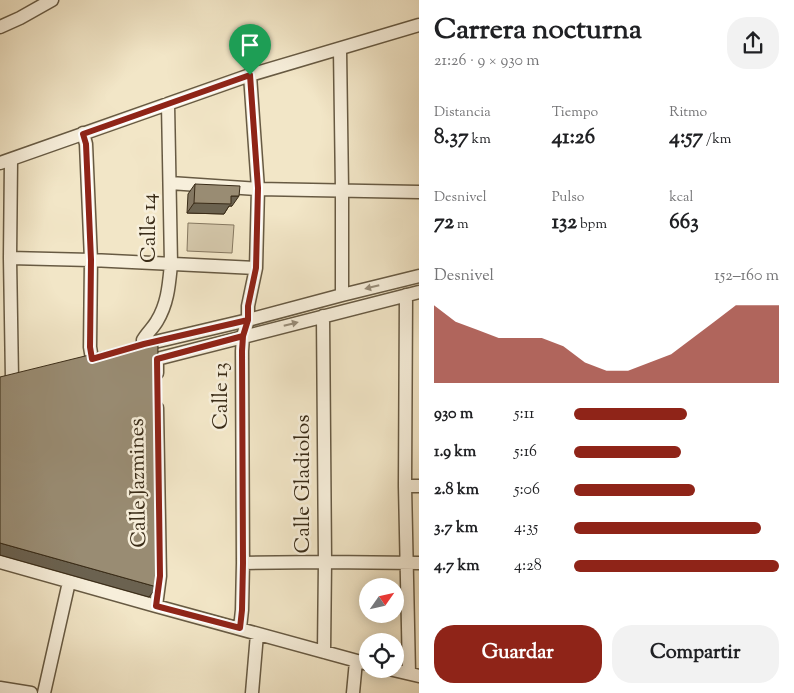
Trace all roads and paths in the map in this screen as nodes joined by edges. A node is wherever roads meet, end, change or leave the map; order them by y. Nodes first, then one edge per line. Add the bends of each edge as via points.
1 (52, 0) edge
2 (419, 26) edge
3 (0, 27) edge
4 (340, 50) junction
5 (250, 75) junction
6 (168, 104) junction
7 (83, 134) junction
8 (5, 162) edge
9 (170, 183) junction
10 (258, 188) junction
11 (342, 190) junction
12 (419, 192) edge
13 (10, 258) junction
14 (91, 260) junction
15 (171, 264) junction
16 (256, 268) junction
17 (419, 276) edge
18 (419, 292) edge
19 (342, 295) junction
20 (406, 295) junction
21 (323, 316) junction
22 (248, 320) junction
23 (243, 336) junction
24 (144, 344) junction
25 (127, 349) edge
26 (92, 359) edge
27 (11, 379) edge
28 (405, 486) junction
29 (419, 486) edge
30 (0, 562) edge
31 (325, 562) junction
32 (243, 563) junction
33 (413, 563) edge
34 (69, 582) junction
35 (156, 606) junction
36 (240, 628) junction
37 (257, 634) junction
38 (324, 652) junction
39 (359, 662) edge
40 (359, 673) edge
41 (414, 675) edge
42 (0, 688) edge
43 (31, 693) edge
44 (44, 693) edge
45 (252, 693) edge
46 (353, 693) edge

1 - 3 street
2 - 4 street
4 - 5 street
4 - 11 street
5 - 6 street
5 - 10 street, Calle 13
6 - 7 street
6 - 9 street, Calle 14
7 - 8 street
7 - 14 street
8 - 13 street
9 - 10 street
9 - 15 street, Calle 14
10 - 11 street
10 - 16 street, Calle 13
11 - 12 street
11 - 19 street
13 - 14 street
13 - 27 street
14 - 15 street
14 - 26 street
15 - 16 street
15 - 24 street, Calle 14 via 165,307 143,340
16 - 22 street, Calle 13
17 -> 19 street
18 - 20 street
19 - 22 street
20 - 21 street
20 - 28 street
23 -> 21 street
21 - 31 street, Calle Gladiolos
22 - 23 street, Calle 13
22 - 24 street
23 - 32 street, Calle 13
23 - 35 street, Calle Jazmines via 157,359 160,576
24 - 25 street
28 - 29 street
28 - 33 street
30 - 34 street
31 - 32 street
31 - 33 street
31 - 38 street, Calle Gladiolos
32 - 36 street, Calle 13
33 - 41 street
34 - 35 street
34 - 44 street
35 - 36 street
36 - 37 street
37 - 38 street
37 - 45 street
38 - 39 street
40 - 46 street
42 - 43 street

